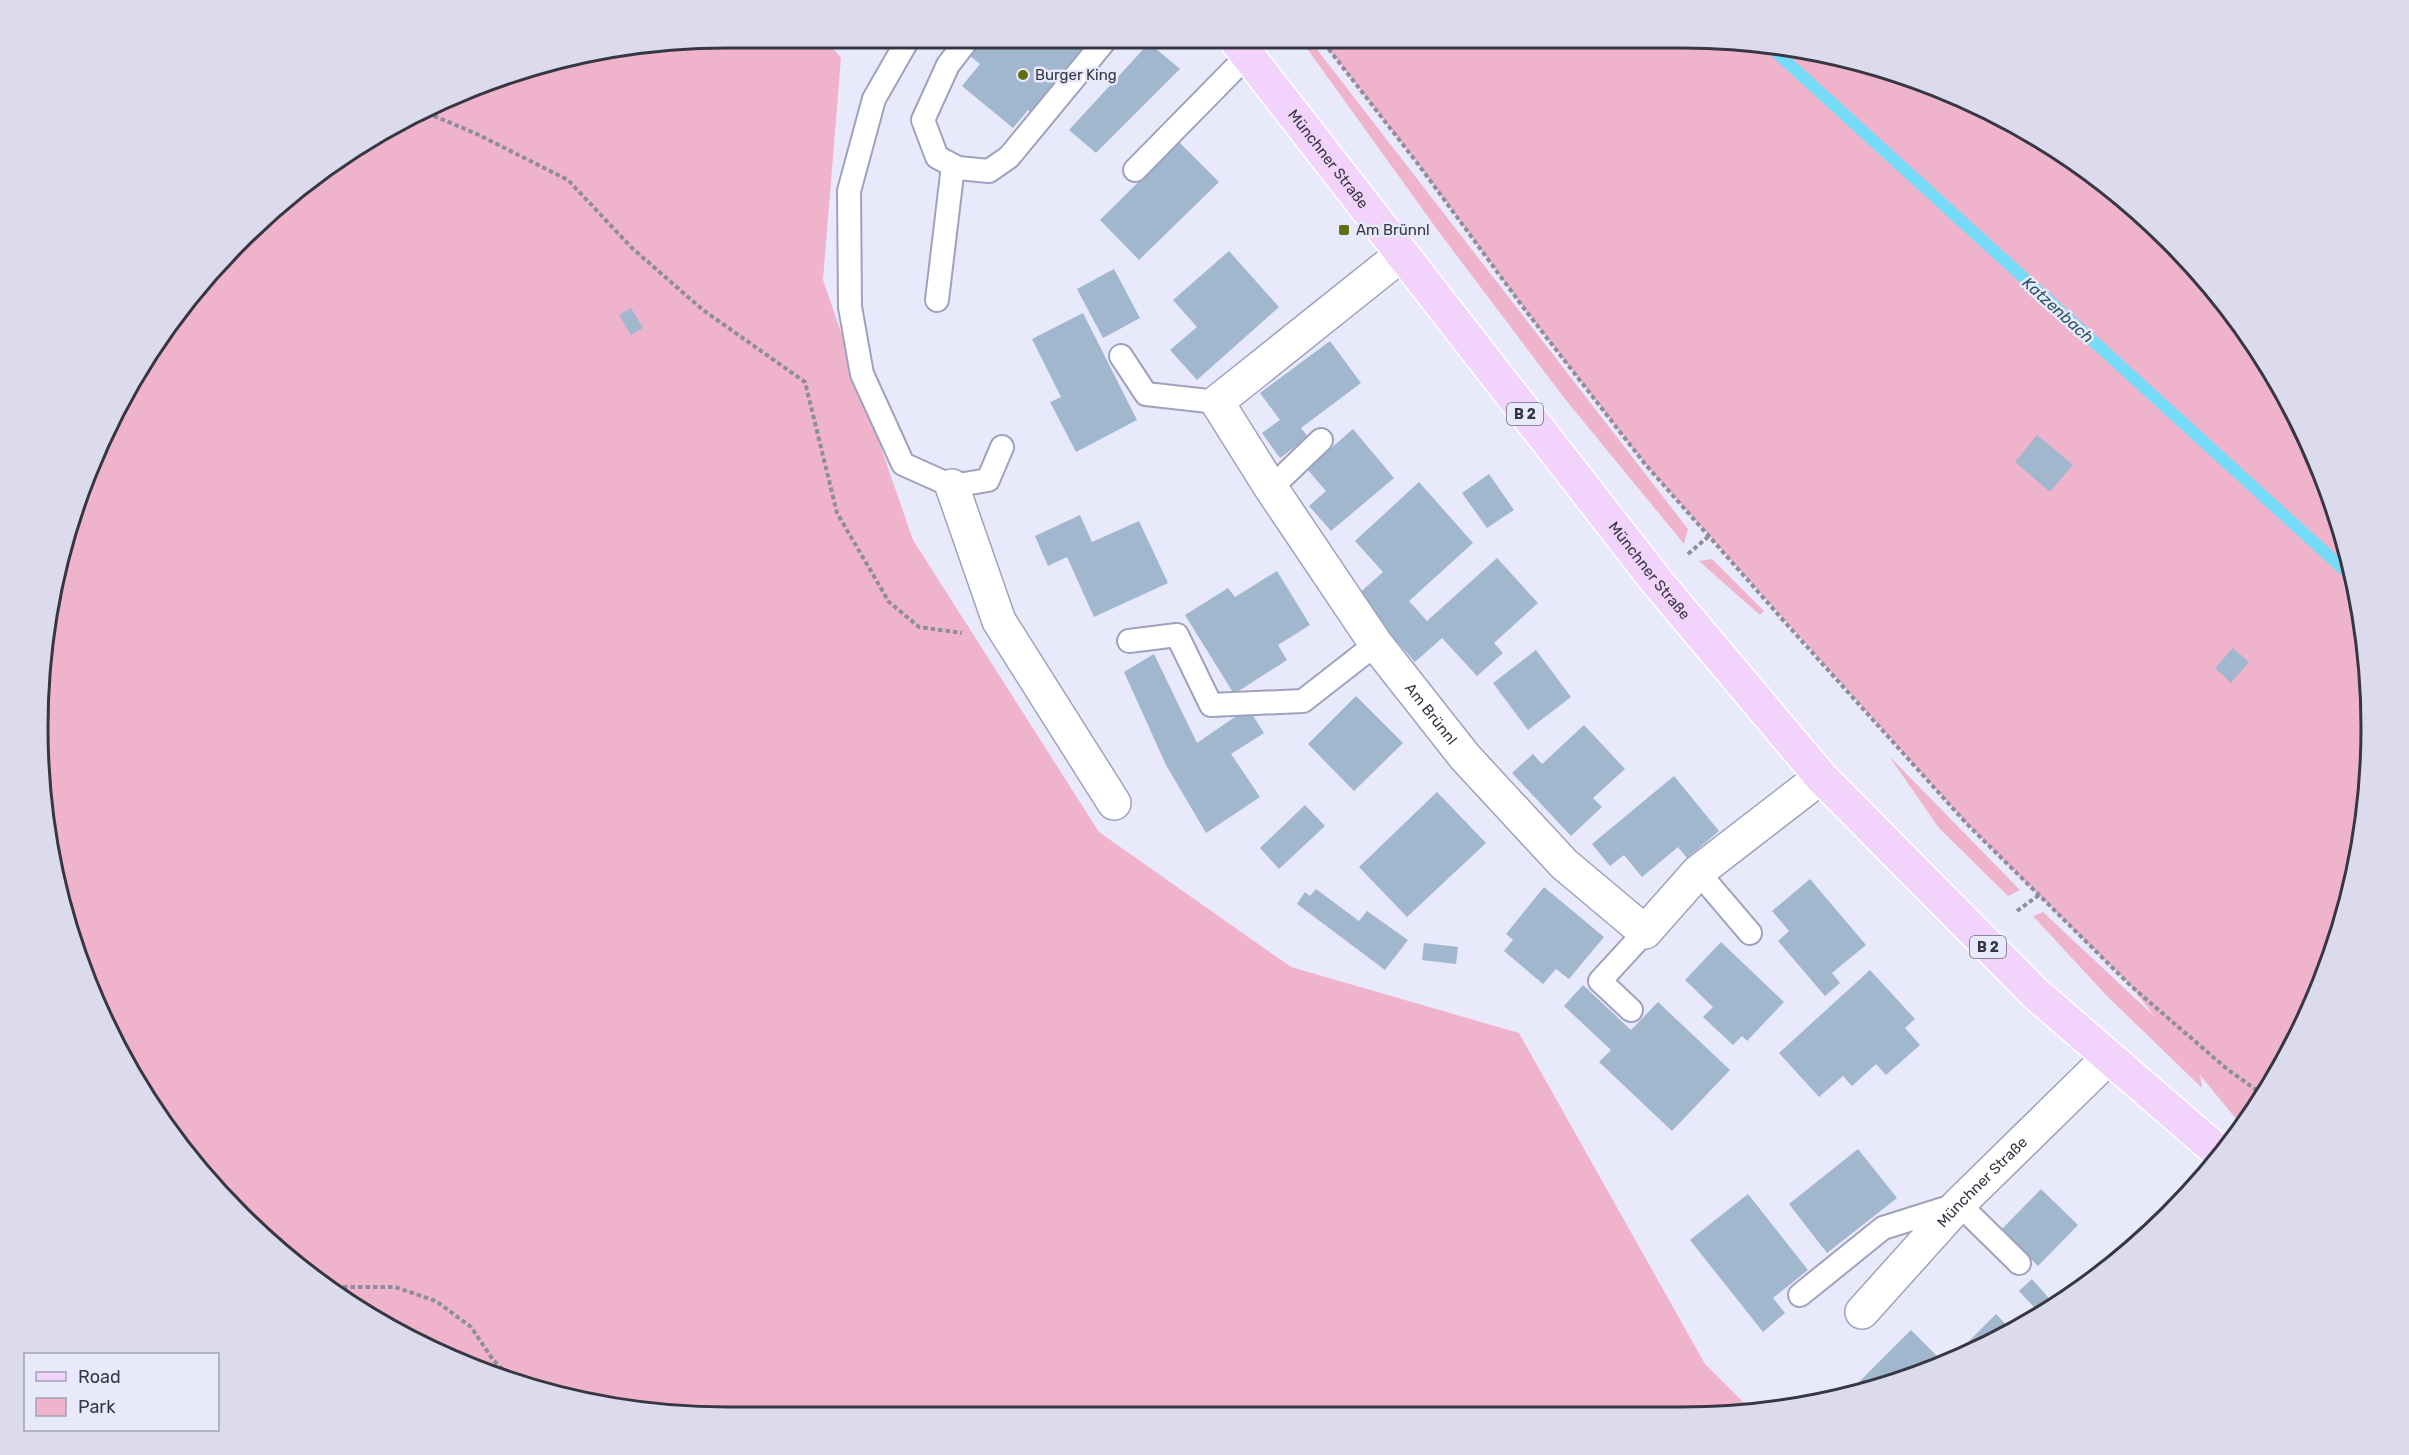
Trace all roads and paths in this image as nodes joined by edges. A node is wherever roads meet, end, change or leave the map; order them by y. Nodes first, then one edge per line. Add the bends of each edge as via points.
1 (904, 48) edge
2 (962, 48) edge
3 (1099, 48) edge
4 (1328, 48) edge
5 (1242, 50) edge
6 (433, 115) edge
7 (953, 165) junction
8 (1135, 170) dead end
9 (1401, 255) junction
10 (938, 300) dead end
11 (1121, 356) dead end
12 (1217, 402) junction
13 (1322, 440) dead end
14 (1002, 447) dead end
15 (952, 486) junction
16 (1272, 488) junction
17 (1709, 536) junction
18 (1688, 554) dead end
19 (999, 621) junction
20 (1129, 642) dead end
21 (1376, 644) junction
22 (1821, 777) junction
23 (1114, 803) dead end
24 (1698, 872) junction
25 (2039, 895) junction
26 (2017, 911) dead end
27 (1645, 932) junction
28 (1750, 933) dead end
29 (1631, 1010) dead end
30 (2108, 1058) junction
31 (2256, 1090) edge
32 (2166, 1106) junction
33 (2221, 1141) edge
34 (2215, 1149) edge
35 (1959, 1204) junction
36 (2019, 1263) dead end
37 (343, 1287) edge
38 (1800, 1295) dead end
39 (1862, 1312) dead end
40 (502, 1368) edge

1 - 15 lane via 874,99 849,191 850,307 862,374 903,464
2 - 7 lane via 948,65 923,120 937,158
3 - 7 lane via 1010,157 989,171
4 - 17 path via 1644,464
5 - 8 lane
5 - 9 main road, Münchner Straße / B 2
6 - 19 path via 568,180 632,248 703,310 805,382 837,513 889,602 918,627 965,633
7 - 10 lane
9 - 12 street
9 - 22 main road, Münchner Straße / B 2 via 1658,583
11 - 12 lane via 1146,394
12 - 16 street, Am Brünnl
13 - 16 lane
14 - 15 lane via 988,480
15 - 19 street
16 - 21 street, Am Brünnl
17 - 18 path
17 - 25 path via 1967,824
19 - 23 street
20 - 21 lane via 1177,635 1212,705 1303,701
21 - 27 street, Am Brünnl via 1465,757 1516,813 1564,864
22 - 24 street
22 - 30 main road, Münchner Straße / B 2 via 2036,994
24 - 27 street
24 - 28 lane
25 - 26 path
25 - 31 path via 2131,986
27 - 29 lane via 1600,981
30 - 32 main road, Münchner Straße / B 2
30 - 35 street, Münchner Straße
32 - 33 main road, B 2
32 - 34 main road, B 2
35 - 36 lane
35 - 38 lane via 1883,1227
35 - 39 street, Münchner Straße
37 - 40 path via 395,1287 436,1300 471,1327

